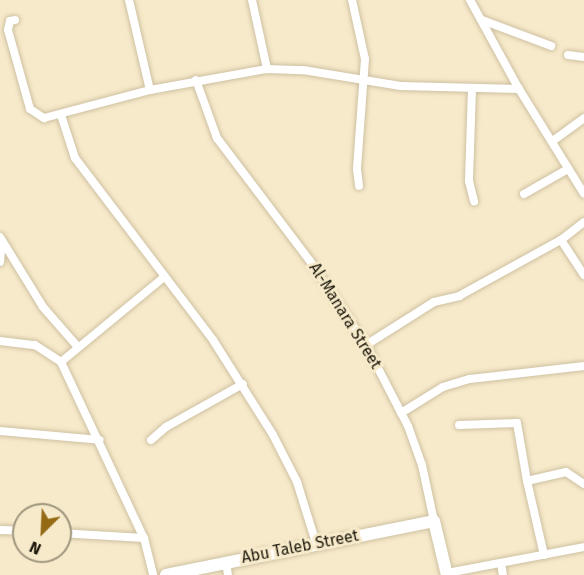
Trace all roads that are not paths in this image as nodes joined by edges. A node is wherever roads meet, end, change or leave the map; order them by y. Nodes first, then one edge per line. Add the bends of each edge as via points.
1 (129, 0) edge
2 (252, 0) edge
3 (352, 0) edge
4 (470, 0) edge
5 (15, 20) dead end
6 (481, 20) junction
7 (551, 46) dead end
8 (568, 55) dead end
9 (584, 57) edge
10 (267, 69) junction
11 (196, 80) junction
12 (365, 80) junction
13 (472, 89) junction
14 (519, 89) junction
15 (150, 90) junction
16 (61, 115) junction
17 (584, 118) edge
18 (554, 140) junction
19 (568, 169) junction
20 (359, 186) dead end
21 (524, 194) dead end
22 (584, 194) edge
23 (474, 201) dead end
24 (584, 222) edge
25 (1, 239) edge
26 (561, 240) junction
27 (0, 262) edge
28 (584, 275) edge
29 (164, 277) junction
30 (0, 341) edge
31 (366, 345) junction
32 (77, 346) junction
33 (61, 362) junction
34 (584, 366) edge
35 (243, 384) junction
36 (401, 413) junction
37 (459, 425) dead end
38 (0, 431) edge
39 (99, 440) junction
40 (151, 440) dead end
41 (527, 481) junction
42 (584, 484) edge
43 (434, 521) junction
44 (72, 534) edge
45 (144, 538) junction
46 (316, 543) junction
47 (584, 547) edge
48 (544, 555) junction
49 (226, 561) junction
50 (501, 563) junction
51 (447, 574) edge
52 (153, 575) edge
53 (166, 575) edge
54 (228, 575) edge
55 (503, 575) edge

1 - 15 street
2 - 10 street
3 - 12 street via 365,59
4 - 6 street
5 - 16 street via 10,21 8,30 30,110 44,118
6 - 7 street
6 - 14 street
8 - 9 street
10 - 11 street
10 - 12 street via 303,70
11 - 15 street
11 - 31 street, Al-Manara Street via 217,138 310,261
12 - 13 street
12 - 20 street
13 - 14 street
13 - 23 street via 469,181
14 - 18 street
15 - 16 street
16 - 29 street via 75,158
17 - 18 street
18 - 19 street
19 - 21 street
19 - 22 street
24 - 26 street
25 - 27 street
25 - 32 street via 48,314
26 - 28 street
26 - 31 street via 459,296 434,302
29 - 32 street
29 - 35 street
30 - 33 street via 35,345
31 - 36 street, Al-Manara Street
32 - 33 street
33 - 39 street
34 - 36 street via 470,379 443,387
35 - 40 street via 166,427
35 - 46 street via 297,482
36 - 43 street, Al-Manara Street via 422,465
37 - 41 street via 517,423
38 - 39 street
39 - 45 street
41 - 42 street via 566,472
41 - 48 street
43 - 46 street, Abu Taleb Street
43 - 51 street, Al-Manara Street
44 - 45 street
45 - 52 street
46 - 49 street, Abu Taleb Street
47 - 48 street
48 - 50 street
49 - 53 street, Abu Taleb Street
49 - 54 street
50 - 51 street
50 - 55 street

